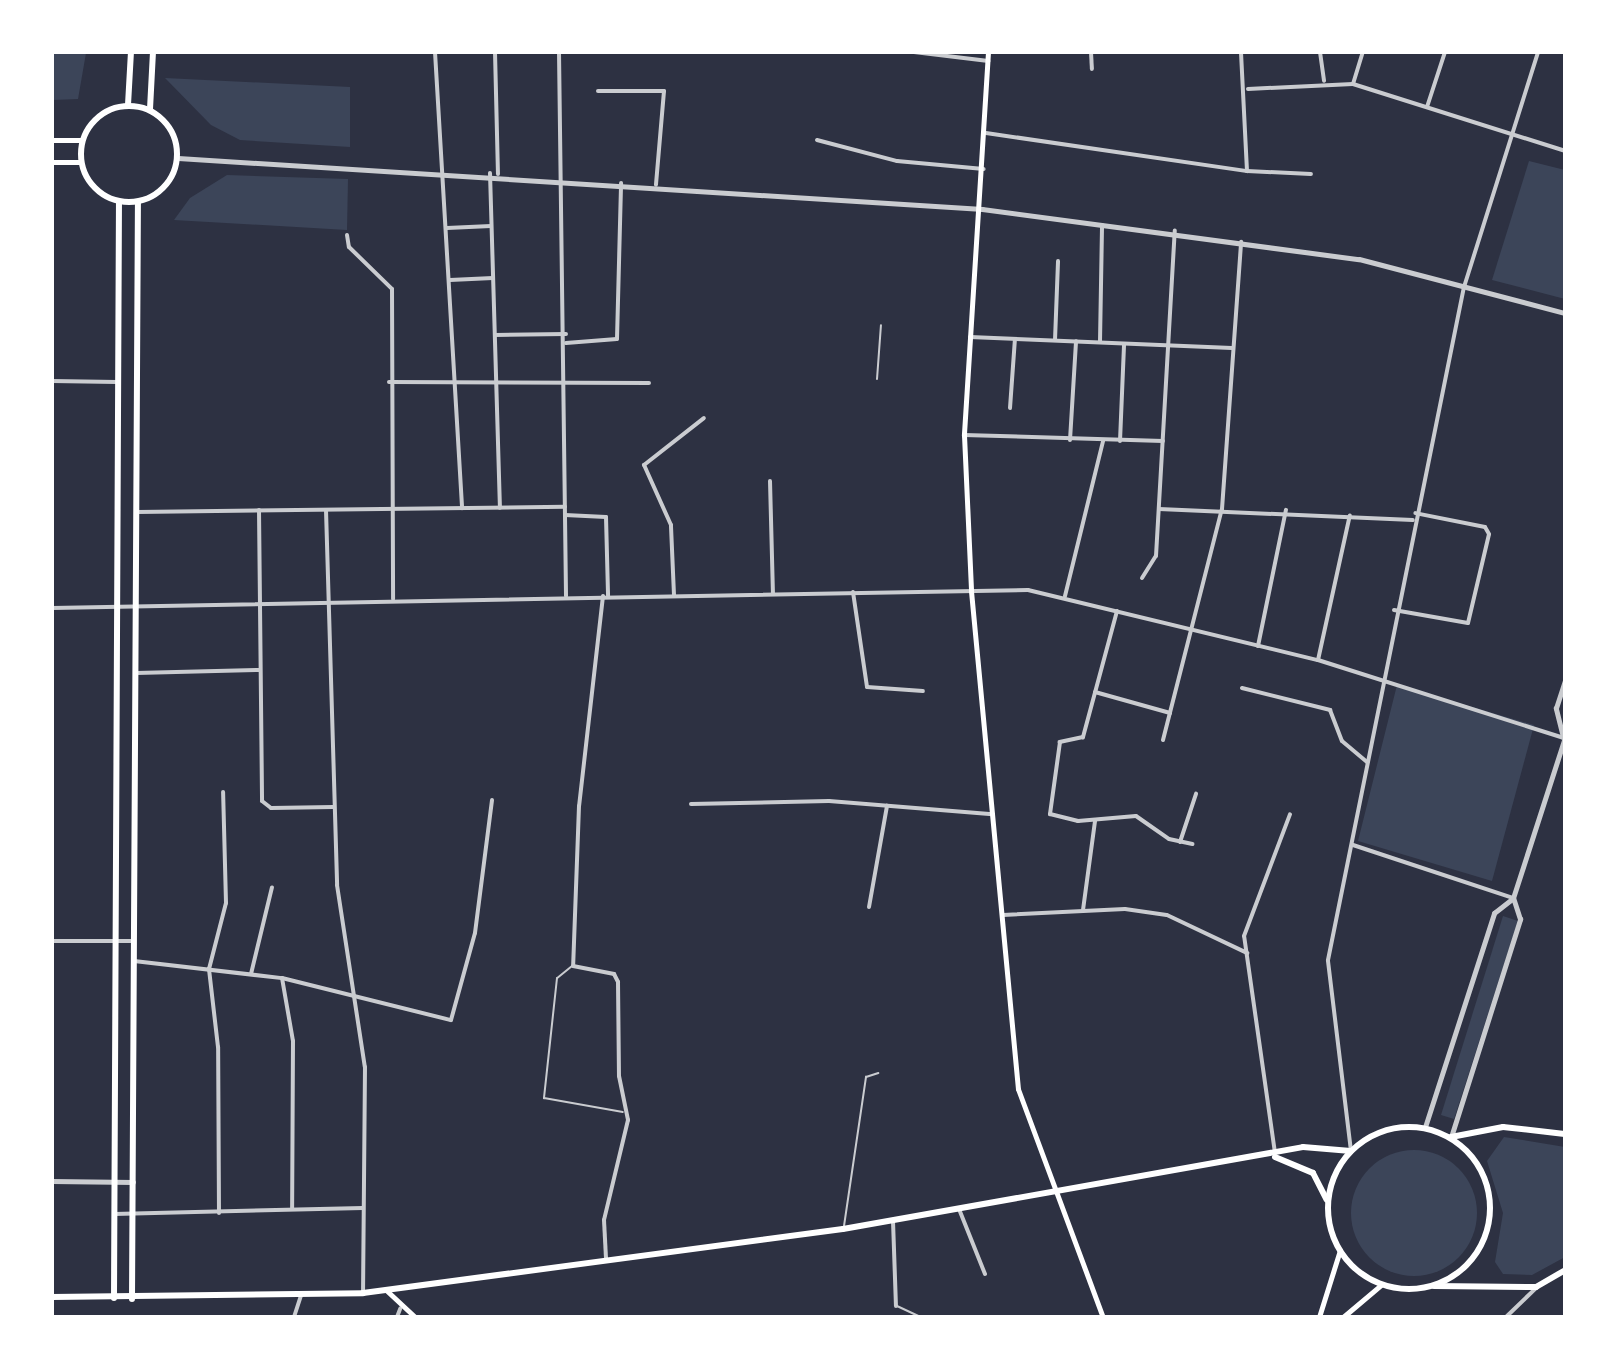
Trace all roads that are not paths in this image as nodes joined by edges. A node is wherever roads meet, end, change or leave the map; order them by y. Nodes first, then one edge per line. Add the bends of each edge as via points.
1 (131, 52) edge
2 (153, 52) edge
3 (435, 52) edge
4 (495, 52) edge
5 (559, 52) edge
6 (914, 52) edge
7 (988, 52) edge
8 (1091, 52) edge
9 (1241, 52) edge
10 (1320, 52) edge
11 (1363, 52) edge
12 (1445, 52) edge
13 (1538, 52) edge
14 (988, 61) junction
15 (1092, 69) dead end
16 (1324, 81) junction
17 (1353, 84) junction
18 (1248, 89) junction
19 (598, 91) dead end
20 (128, 105) junction
21 (1427, 107) junction
22 (150, 109) junction
23 (986, 133) junction
24 (1512, 134) junction
25 (52, 140) edge
26 (82, 140) junction
27 (817, 140) dead end
28 (1565, 151) edge
29 (178, 158) junction
30 (52, 162) edge
31 (81, 162) junction
32 (444, 169) junction
33 (984, 169) junction
34 (1247, 171) junction
35 (490, 173) junction
36 (498, 174) junction
37 (1311, 174) dead end
38 (564, 179) junction
39 (621, 183) junction
40 (656, 185) junction
41 (119, 202) junction
42 (138, 202) junction
43 (982, 209) junction
44 (1102, 223) junction
45 (491, 226) junction
46 (447, 228) junction
47 (1175, 231) junction
48 (347, 235) dead end
49 (1241, 241) junction
50 (1058, 261) dead end
51 (493, 278) junction
52 (450, 280) junction
53 (1464, 287) junction
54 (1565, 313) edge
55 (881, 325) dead end
56 (566, 334) junction
57 (495, 335) junction
58 (970, 337) junction
59 (1015, 339) junction
60 (1055, 340) junction
61 (1076, 341) junction
62 (1100, 342) junction
63 (566, 343) junction
64 (1124, 344) junction
65 (1171, 346) junction
66 (1232, 348) junction
67 (565, 379) junction
68 (877, 379) dead end
69 (52, 381) edge
70 (456, 381) junction
71 (496, 381) junction
72 (117, 382) junction
73 (389, 382) junction
74 (649, 383) dead end
75 (1010, 408) dead end
76 (704, 418) dead end
77 (964, 435) junction
78 (1070, 440) junction
79 (1103, 441) junction
80 (1120, 441) junction
81 (1163, 441) junction
82 (770, 481) dead end
83 (565, 507) junction
84 (462, 508) junction
85 (500, 508) junction
86 (392, 509) junction
87 (1159, 509) junction
88 (1222, 509) junction
89 (259, 510) junction
90 (326, 510) junction
91 (1286, 510) junction
92 (137, 512) junction
93 (1415, 513) junction
94 (565, 515) junction
95 (1350, 515) junction
96 (1413, 520) junction
97 (1142, 578) dead end
98 (971, 591) junction
99 (853, 592) junction
100 (773, 594) junction
101 (674, 595) junction
102 (566, 596) junction
103 (605, 596) junction
104 (1065, 596) junction
105 (393, 599) junction
106 (329, 600) junction
107 (261, 603) junction
108 (52, 608) edge
109 (119, 608) junction
110 (136, 608) junction
111 (1394, 610) junction
112 (1117, 611) junction
113 (1190, 629) junction
114 (1258, 646) junction
115 (1318, 660) junction
116 (260, 670) junction
117 (136, 673) junction
118 (1381, 678) junction
119 (1565, 680) edge
120 (1242, 688) dead end
121 (923, 691) dead end
122 (1095, 692) junction
123 (1170, 713) junction
124 (1564, 738) edge
125 (1163, 740) dead end
126 (1367, 762) junction
127 (223, 792) dead end
128 (1196, 794) dead end
129 (492, 800) dead end
130 (691, 804) dead end
131 (887, 806) junction
132 (333, 807) junction
133 (994, 814) junction
134 (1290, 814) dead end
135 (1095, 821) junction
136 (1180, 842) junction
137 (1192, 844) dead end
138 (1353, 845) junction
139 (272, 887) dead end
140 (1513, 898) junction
141 (869, 907) dead end
142 (1083, 911) junction
143 (1003, 915) junction
144 (52, 941) edge
145 (119, 941) junction
146 (134, 941) junction
147 (1247, 953) junction
148 (134, 961) junction
149 (573, 966) junction
150 (209, 969) junction
151 (251, 974) junction
152 (282, 978) junction
153 (352, 993) junction
154 (878, 1073) dead end
155 (625, 1112) junction
156 (1425, 1127) junction
157 (1565, 1134) edge
158 (1451, 1137) junction
159 (1351, 1151) junction
160 (1275, 1157) junction
161 (52, 1181) edge
162 (113, 1182) junction
163 (133, 1182) junction
164 (1055, 1193) junction
165 (1328, 1202) junction
166 (364, 1208) junction
167 (292, 1209) junction
168 (959, 1209) junction
169 (133, 1212) junction
170 (219, 1213) junction
171 (114, 1214) junction
172 (893, 1221) junction
173 (843, 1229) junction
174 (1340, 1250) junction
175 (606, 1259) junction
176 (1565, 1270) edge
177 (985, 1274) dead end
178 (1382, 1284) junction
179 (1431, 1286) junction
180 (1536, 1287) junction
181 (386, 1290) junction
182 (363, 1293) junction
183 (301, 1295) junction
184 (52, 1297) edge
185 (114, 1298) junction
186 (132, 1299) junction
187 (896, 1306) joint
188 (400, 1309) junction
189 (294, 1317) edge
190 (397, 1317) edge
191 (415, 1317) edge
192 (921, 1317) edge
193 (1103, 1317) edge
194 (1319, 1317) edge
195 (1343, 1317) edge
196 (1506, 1317) edge

1 - 20 main road
2 - 22 main road
3 - 32 street
4 - 36 street
5 - 38 street
6 - 14 street
7 - 14 main road
8 - 15 street
9 - 18 street
10 - 16 street
11 - 17 street
12 - 21 street
13 - 24 street
14 - 23 main road
16 - 17 street
16 - 18 street
17 - 21 street
18 - 34 street
19 - 40 street via 664,91
20 - 22 main road
20 - 26 main road via 105,111
21 - 24 street
22 - 29 main road via 171,129
23 - 33 main road
23 - 34 street
24 - 28 street
24 - 53 street
25 - 26 main road
26 - 31 main road
27 - 33 street via 897,161
29 - 32 street
29 - 42 main road via 165,186
30 - 31 main road
31 - 41 main road via 94,188
32 - 35 street
32 - 46 street
33 - 43 main road
34 - 37 street
35 - 36 street
35 - 45 street
36 - 38 street
38 - 39 street
38 - 56 street
39 - 40 street
39 - 63 street via 617,339
40 - 43 street
41 - 42 main road
41 - 72 main road
42 - 92 main road
43 - 44 street
43 - 58 main road
44 - 47 street
44 - 62 street
45 - 46 street
45 - 51 street
46 - 52 street
47 - 49 street
47 - 65 street
48 - 73 street via 349,247 390,282
49 - 53 street via 1359,259
49 - 66 street
50 - 60 street
51 - 52 street
51 - 57 street
52 - 70 street
53 - 54 street
53 - 93 street
55 - 68 lane
56 - 57 street
56 - 63 street
57 - 71 street
58 - 59 street
58 - 77 main road
59 - 60 street
59 - 75 street
60 - 61 street
61 - 62 street
61 - 78 street
62 - 64 street
63 - 67 street
64 - 65 street
64 - 80 street
65 - 66 street
65 - 81 street
66 - 88 street
67 - 71 street
67 - 74 street
67 - 83 street
69 - 72 street
70 - 71 street
70 - 73 street
70 - 84 street
71 - 85 street
72 - 109 main road
73 - 86 street
76 - 101 street via 644,465 671,525
77 - 78 street
77 - 98 main road
78 - 79 street
79 - 80 street
79 - 104 street
80 - 81 street
81 - 87 street
82 - 100 street
83 - 85 street
83 - 94 street
84 - 85 street
84 - 86 street
86 - 90 street
86 - 105 street
87 - 88 street
87 - 97 street via 1154,561
88 - 91 street
88 - 113 street
89 - 90 street
89 - 92 street
89 - 107 street
90 - 106 street
91 - 95 street
91 - 114 street
92 - 110 main road
93 - 96 street
93 - 111 street via 1489,534 1468,623
94 - 102 street
94 - 103 street via 606,517
95 - 96 street
95 - 115 street
96 - 111 street
98 - 99 street
98 - 104 street
98 - 133 main road
99 - 100 street
99 - 121 street via 867,687
100 - 101 street
101 - 103 street
102 - 103 street
102 - 105 street
103 - 149 street via 579,806
104 - 112 street
105 - 106 street
106 - 107 street
106 - 132 street
107 - 110 street
107 - 116 street
108 - 109 street
109 - 110 street
109 - 145 main road
110 - 117 main road
111 - 118 street
112 - 113 street
112 - 122 street
113 - 114 street
113 - 123 street
114 - 115 street
115 - 118 street
116 - 117 street
116 - 132 street via 263,805
117 - 146 main road
118 - 124 street
118 - 126 street
119 - 124 street via 1556,708
120 - 126 street via 1324,706 1347,747
122 - 123 street
122 - 135 street via 1083,737 1060,742 1050,814
123 - 125 street
124 - 140 street
126 - 138 street
127 - 150 street via 226,903
128 - 136 street
129 - 153 street via 475,933 451,1020
130 - 131 street
131 - 133 street
131 - 141 street
132 - 153 street
133 - 143 main road
134 - 147 street via 1244,936
135 - 136 street via 1136,816
135 - 142 street
136 - 137 street
138 - 140 street
138 - 159 street via 1328,960
139 - 151 street
140 - 156 street via 1494,913
140 - 158 street via 1520,919
142 - 143 street
142 - 147 street via 1167,915
143 - 164 main road via 1018,1089
144 - 145 street
145 - 146 street
145 - 162 main road
146 - 148 main road
147 - 160 street
148 - 150 street
148 - 163 main road
149 - 155 street via 614,974 618,982
149 - 155 lane via 557,978 544,1098
150 - 151 street
150 - 170 street via 218,1047
151 - 152 street
152 - 153 street
152 - 167 street via 293,1041
153 - 166 street via 365,1067
154 - 173 lane via 866,1077
155 - 175 street via 601,1238
156 - 158 main road
156 - 159 main road via 1398,1126
157 - 158 main road via 1503,1127
158 - 179 main road via 1484,1176 1490,1210 1473,1258
159 - 160 main road via 1303,1147
159 - 165 main road
160 - 164 main road
160 - 165 main road via 1313,1173
161 - 162 street
162 - 163 street
162 - 171 main road
163 - 169 main road
164 - 168 main road
164 - 193 main road
165 - 174 main road
166 - 167 street
166 - 182 street
167 - 170 street
168 - 172 main road
168 - 177 street
169 - 170 street
169 - 171 street
169 - 186 main road
171 - 185 main road
172 - 173 main road
172 - 187 street
173 - 175 main road
174 - 178 main road
174 - 194 main road
175 - 181 main road
176 - 180 main road
178 - 179 main road
178 - 195 main road
179 - 180 main road
180 - 196 street
181 - 182 main road
181 - 188 main road
182 - 183 main road
183 - 186 main road
183 - 189 street
184 - 185 main road
185 - 186 main road
187 - 192 lane
188 - 190 street
188 - 191 main road

